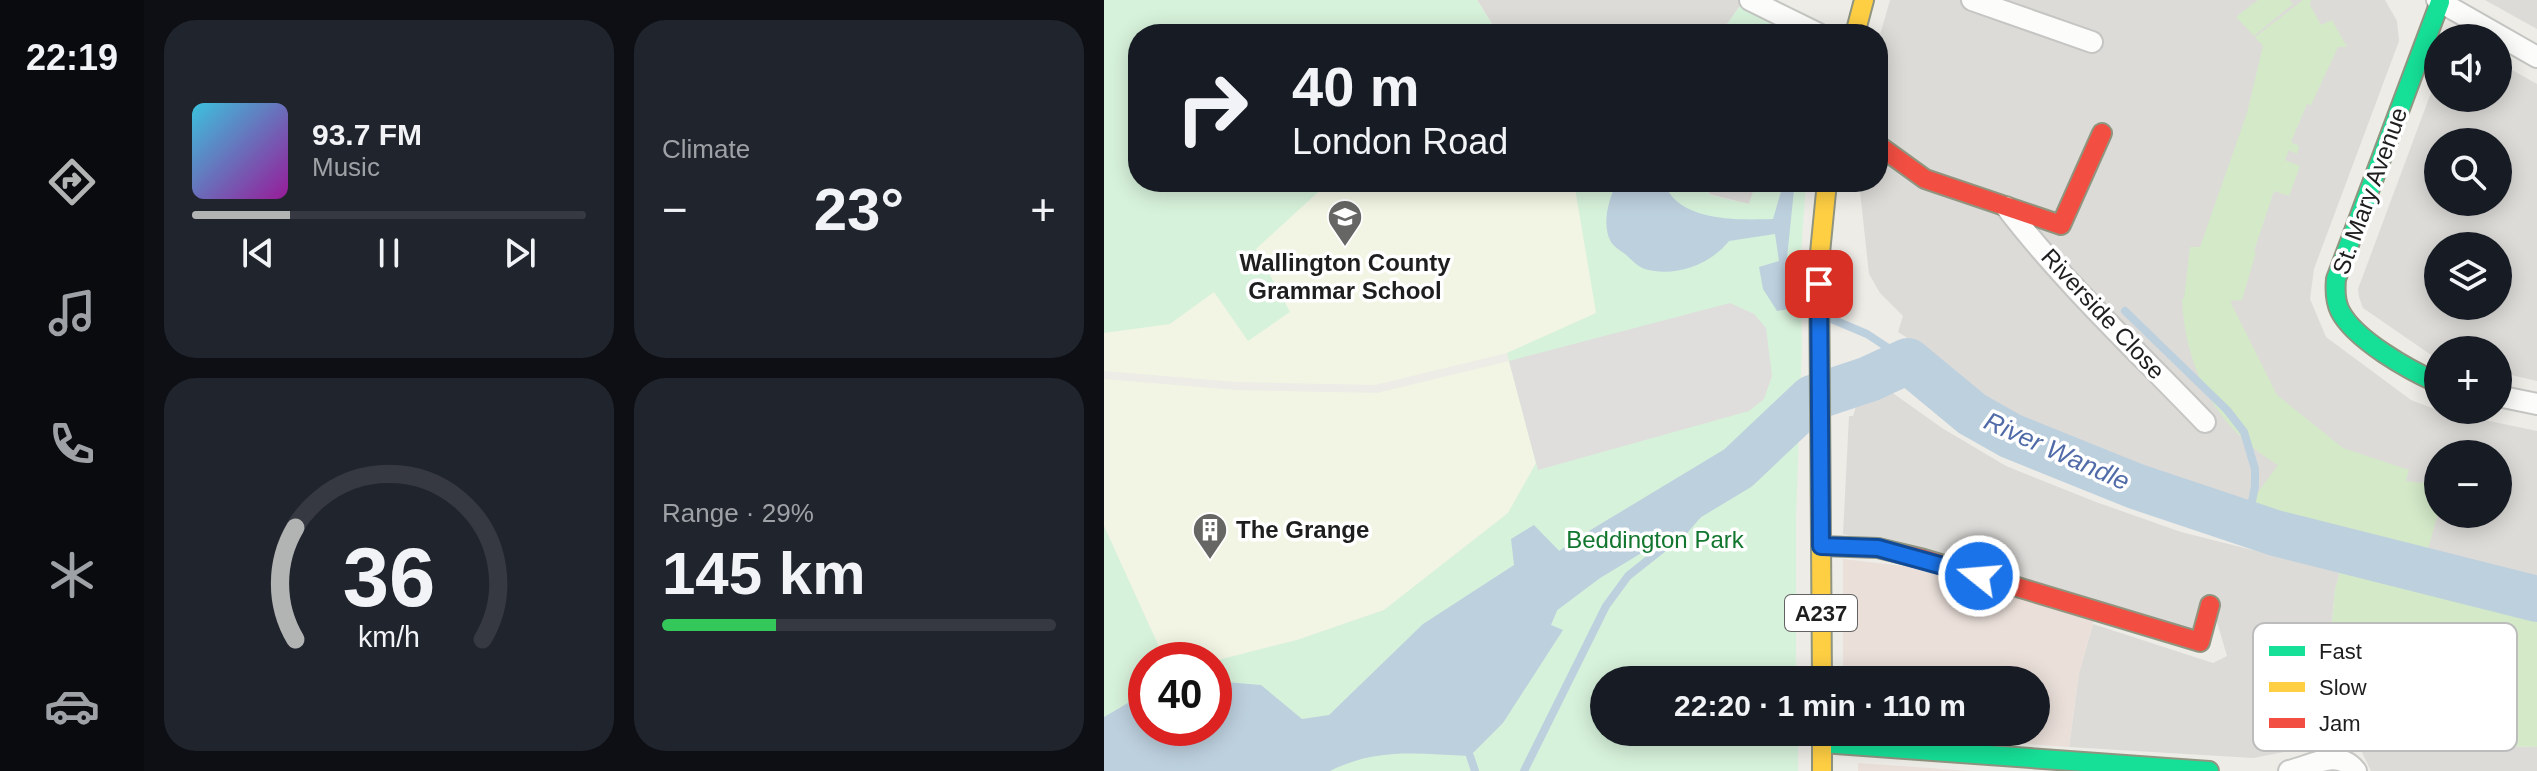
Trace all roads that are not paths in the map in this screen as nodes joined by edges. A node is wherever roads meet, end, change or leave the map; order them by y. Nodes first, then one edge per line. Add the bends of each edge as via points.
1 (1750, 0) edge
2 (1864, 0) edge
3 (1972, 0) edge
4 (2438, 1) edge
5 (1798, 24) edge
6 (1858, 24) edge
7 (2092, 42) dead end
8 (2537, 57) edge
9 (2102, 133) dead end
10 (1888, 152) edge
11 (1826, 192) edge
12 (2003, 204) junction
13 (2424, 375) edge
14 (2512, 399) edge
15 (2537, 404) edge
16 (2205, 422) dead end
17 (1821, 546) junction
18 (2210, 605) dead end
19 (1822, 666) edge
20 (1822, 746) edge
21 (1916, 746) edge
22 (1822, 771) edge
23 (2209, 771) edge
24 (2289, 771) edge
25 (2356, 771) edge

1 - 5 street
2 - 6 street
3 - 7 street
4 - 8 street
4 - 13 street, St. Mary Avenue via 2335,293 2348,323
9 - 12 street, Riverside Close via 2061,225
10 - 12 street, Riverside Close via 1925,179
11 - 17 street, A237 via 1819,305
12 - 16 street, Riverside Close
14 - 15 street
17 - 18 street via 1878,548 1924,559 2200,642
17 - 19 street, A237
20 - 22 street
21 - 23 street
24 - 25 street via 2335,758 2348,761

